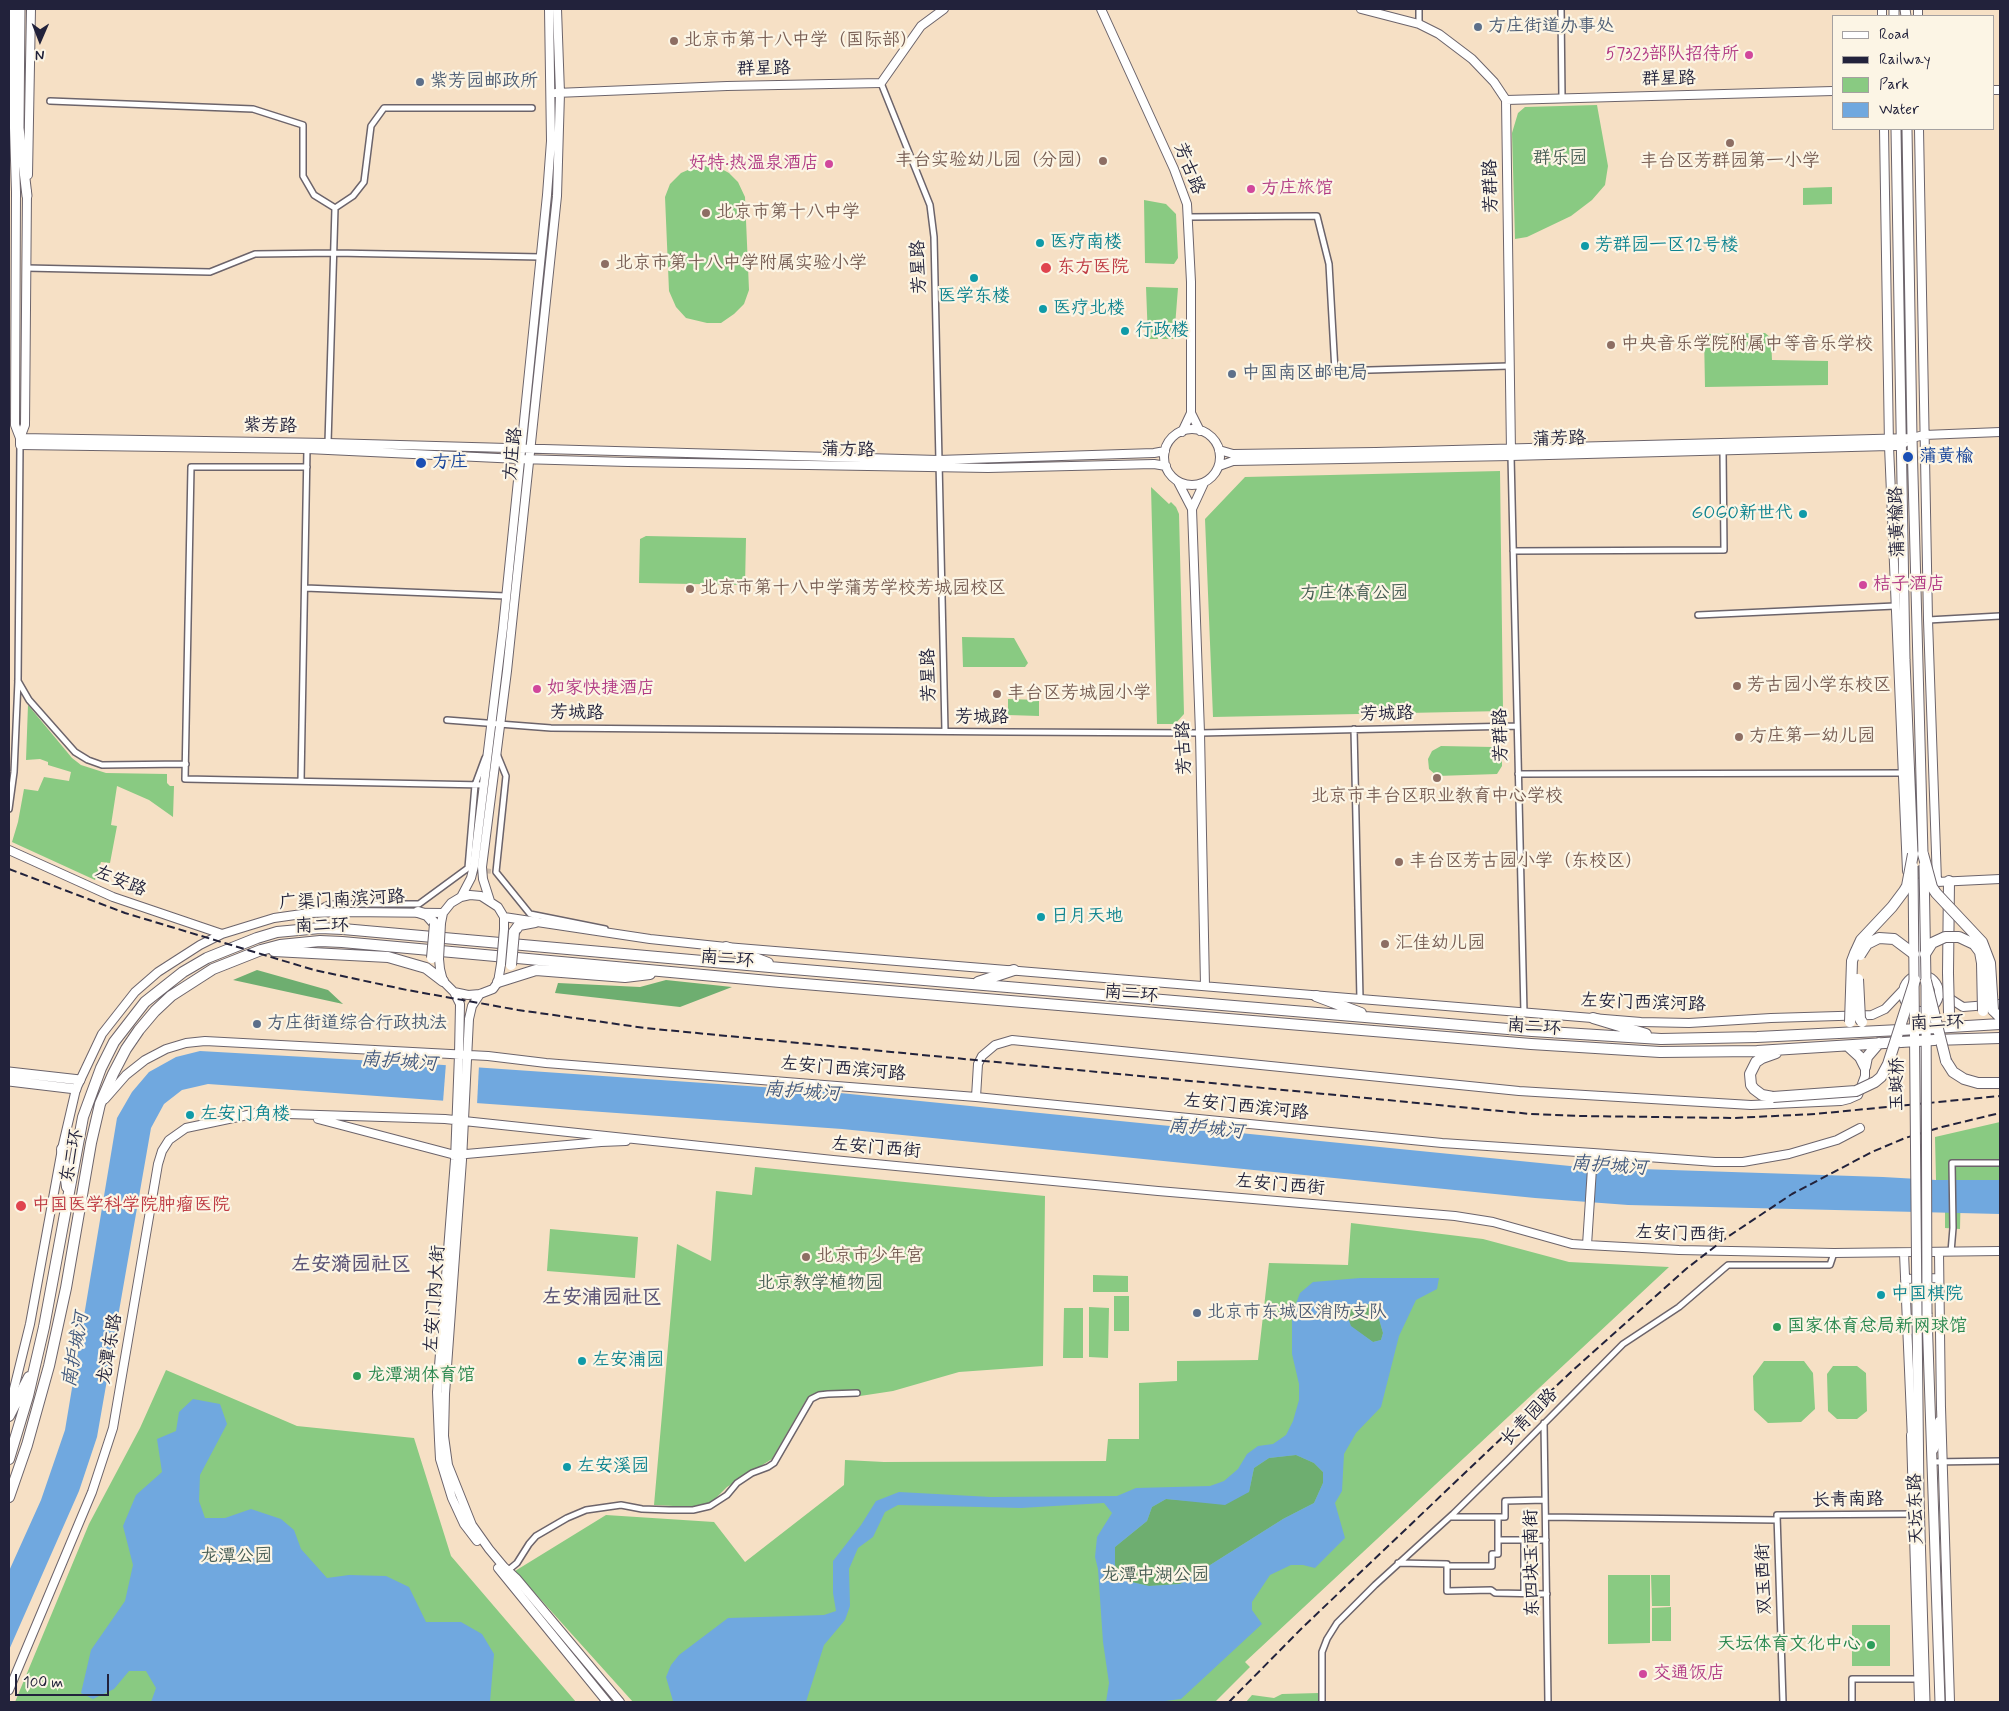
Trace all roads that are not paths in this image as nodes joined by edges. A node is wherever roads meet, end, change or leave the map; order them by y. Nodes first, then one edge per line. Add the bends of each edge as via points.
1 (14, 9) edge
2 (20, 9) edge
3 (31, 9) edge
4 (549, 9) edge
5 (557, 9) edge
6 (944, 9) edge
7 (1101, 9) edge
8 (1361, 9) edge
9 (1419, 9) edge
10 (1561, 9) edge
11 (1419, 24) junction
12 (11, 62) edge
13 (881, 83) junction
14 (1832, 91) edge
15 (550, 93) junction
16 (560, 93) junction
17 (1562, 98) junction
18 (1506, 100) junction
19 (50, 101) dead end
20 (532, 108) dead end
21 (1884, 130) edge
22 (1896, 130) edge
23 (1907, 130) edge
24 (1919, 130) edge
25 (27, 196) junction
26 (336, 208) junction
27 (1189, 217) junction
28 (335, 253) junction
29 (540, 257) junction
30 (12, 268) edge
31 (26, 268) junction
32 (1509, 366) junction
33 (1191, 413) junction
34 (1200, 431) junction
35 (1182, 432) junction
36 (2000, 432) edge
37 (1924, 435) junction
38 (1912, 438) junction
39 (20, 441) junction
40 (1889, 442) junction
41 (1900, 442) junction
42 (328, 443) junction
43 (307, 449) junction
44 (520, 449) junction
45 (530, 450) junction
46 (1219, 450) junction
47 (1165, 451) junction
48 (1723, 451) junction
49 (1511, 452) junction
50 (519, 459) junction
51 (529, 460) junction
52 (938, 464) junction
53 (1166, 466) junction
54 (1219, 466) junction
55 (307, 467) junction
56 (1178, 482) junction
57 (1204, 483) junction
58 (1192, 509) junction
59 (1513, 552) junction
60 (305, 588) junction
61 (506, 596) junction
62 (1895, 606) junction
63 (1698, 615) dead end
64 (2000, 616) edge
65 (1928, 620) junction
66 (1896, 638) junction
67 (1905, 660) junction
68 (18, 681) junction
69 (447, 720) dead end
70 (490, 725) junction
71 (499, 725) junction
72 (1517, 726) junction
73 (1354, 729) junction
74 (945, 731) junction
75 (1200, 733) junction
76 (492, 751) junction
77 (186, 764) junction
78 (1904, 773) junction
79 (1518, 774) junction
80 (301, 780) junction
81 (475, 785) junction
82 (484, 785) junction
83 (9, 809) edge
84 (9, 850) edge
85 (1918, 854) junction
86 (2000, 879) edge
87 (1950, 881) junction
88 (1938, 882) junction
89 (1920, 883) junction
90 (461, 897) junction
91 (490, 901) junction
92 (418, 912) junction
93 (309, 913) junction
94 (443, 913) junction
95 (504, 918) junction
96 (535, 922) junction
97 (438, 924) junction
98 (509, 930) junction
99 (278, 932) joint
100 (222, 934) junction
101 (650, 939) junction
102 (726, 947) junction
103 (261, 950) junction
104 (1914, 954) junction
105 (1925, 954) junction
106 (388, 957) junction
107 (436, 958) junction
108 (506, 964) junction
109 (781, 968) junction
110 (536, 970) junction
111 (1014, 970) junction
112 (675, 972) junction
113 (1920, 976) junction
114 (443, 981) junction
115 (498, 982) junction
116 (973, 984) junction
117 (1205, 986) junction
118 (1903, 990) junction
119 (1940, 991) junction
120 (454, 992) junction
121 (480, 994) junction
122 (1316, 996) junction
123 (1360, 999) junction
124 (1915, 1010) junction
125 (1994, 1010) edge
126 (1926, 1011) junction
127 (1524, 1013) junction
128 (1949, 1013) junction
129 (1920, 1017) junction
130 (1374, 1018) junction
131 (1593, 1018) junction
132 (2000, 1024) edge
133 (1960, 1026) junction
134 (1939, 1027) junction
135 (1873, 1032) junction
136 (1839, 1034) junction
137 (2000, 1038) edge
138 (1661, 1039) junction
139 (1878, 1043) junction
140 (1848, 1046) junction
141 (1786, 1049) junction
142 (463, 1058) junction
143 (1865, 1067) junction
144 (9, 1072) edge
145 (9, 1080) edge
146 (2000, 1083) edge
147 (78, 1085) junction
148 (976, 1097) junction
149 (100, 1104) junction
150 (306, 1116) junction
151 (459, 1120) junction
152 (1860, 1128) dead end
153 (651, 1141) junction
154 (62, 1148) junction
155 (1593, 1153) junction
156 (458, 1155) junction
157 (2000, 1163) edge
158 (68, 1197) junction
159 (1586, 1245) junction
160 (2000, 1251) edge
161 (1921, 1252) junction
162 (1939, 1252) junction
163 (1951, 1252) junction
164 (1834, 1253) junction
165 (1904, 1253) junction
166 (1940, 1278) junction
167 (1905, 1279) junction
168 (1922, 1315) junction
169 (36, 1363) junction
170 (857, 1394) dead end
171 (1941, 1407) junction
172 (9, 1410) edge
173 (9, 1416) edge
174 (1544, 1423) junction
175 (1911, 1436) junction
176 (9, 1459) edge
177 (2000, 1461) edge
178 (1932, 1462) junction
179 (1944, 1462) junction
180 (1920, 1473) junction
181 (9, 1497) edge
182 (1546, 1500) junction
183 (1917, 1514) junction
184 (1546, 1516) junction
185 (1449, 1517) junction
186 (1498, 1517) junction
187 (1777, 1518) junction
188 (1498, 1540) junction
189 (1524, 1540) junction
190 (1546, 1540) junction
191 (1398, 1564) junction
192 (1447, 1566) junction
193 (505, 1572) junction
194 (1524, 1594) junction
195 (1547, 1594) junction
196 (1922, 1679) junction
197 (9, 1690) edge
198 (607, 1702) edge
199 (620, 1702) edge
200 (1322, 1702) edge
201 (1548, 1702) edge
202 (1783, 1702) edge
203 (1852, 1702) edge
204 (1919, 1702) edge
205 (1925, 1702) edge
206 (1940, 1702) edge
207 (1950, 1702) edge

1 - 12 street
2 - 25 main road via 19,128
3 - 25 street
4 - 15 street, 方庄路
5 - 16 street, 方庄路
6 - 13 street via 921,26
7 - 27 street, 芳古路 via 1174,169
8 - 11 street
9 - 11 street
10 - 17 street
11 - 18 street via 1439,34 1472,59
12 - 30 street via 16,192
13 - 16 street, 群星路
13 - 52 street, 芳星路 via 930,205 934,237
14 - 17 street, 群星路
15 - 16 street, 群星路
15 - 29 street, 方庄路 via 551,141
16 - 45 street, 方庄路 via 557,196
17 - 18 street, 群星路
18 - 32 street, 芳群路
19 - 26 street via 253,109 303,125 303,176 314,195
20 - 26 street via 384,108 371,126 364,182 353,196
21 - 40 street
22 - 41 main road, 蒲黄榆路
23 - 38 main road, 蒲黄榆路
24 - 37 street
25 - 31 street
26 - 28 street
27 - 32 street via 1317,216 1329,264 1335,371
27 - 33 street, 芳古路
28 - 29 street
28 - 31 street via 255,254 210,272
28 - 42 street
29 - 44 street, 方庄路
30 - 31 street
30 - 39 street via 15,425
31 - 39 street via 24,425
32 - 49 street, 芳群路
33 - 34 street
33 - 35 street
34 - 35 street
34 - 46 street via 1212,438
35 - 47 street via 1171,440
36 - 37 street, 蒲芳路
37 - 38 street, 蒲芳路
37 - 65 street
38 - 41 street, 蒲芳路
38 - 85 main road, 蒲黄榆路
39 - 42 street, 紫芳路
39 - 43 street, 紫芳路
39 - 68 street
40 - 41 street, 蒲芳路
40 - 48 street, 蒲芳路
40 - 49 street, 蒲芳路
40 - 62 street
41 - 67 main road, 蒲黄榆路
42 - 44 street, 紫芳路
43 - 50 street, 紫芳路
43 - 55 street
44 - 45 street, 蒲方路
44 - 50 street, 方庄路
45 - 51 street, 方庄路
45 - 52 street, 蒲方路
46 - 49 street, 蒲芳路 via 1233,454
46 - 54 street
47 - 52 street, 蒲方路
47 - 53 street
48 - 49 street, 蒲芳路
48 - 59 street via 1724,550
49 - 54 street, 蒲芳路 via 1233,461
49 - 59 street, 芳群路
50 - 51 street, 紫芳路
50 - 61 street, 方庄路
51 - 52 street, 蒲方路
51 - 71 street, 方庄路
52 - 53 street, 蒲方路
52 - 74 street, 芳星路
53 - 56 street
54 - 57 street
55 - 60 street
55 - 77 street via 191,467
56 - 57 street
56 - 58 street
57 - 58 street
58 - 75 street, 芳古路
59 - 72 street, 芳群路
60 - 61 street
60 - 80 street
61 - 70 street, 方庄路
62 - 63 street
62 - 66 street
64 - 65 street
65 - 88 street
66 - 67 main road
66 - 78 street
67 - 85 main road, 蒲黄榆路
68 - 77 street via 29,700 75,752 88,760 102,765
68 - 83 street
69 - 70 street, 芳城路
70 - 71 street, 芳城路
70 - 76 street, 方庄路
71 - 74 street, 芳城路
71 - 76 street, 方庄路
72 - 73 street, 芳城路
72 - 79 street, 芳群路
73 - 75 street, 芳城路
73 - 123 street
74 - 75 street, 芳城路
75 - 117 street, 芳古路
76 - 81 street
76 - 82 street, 方庄路
76 - 91 street, 方庄路 via 482,867
76 - 101 street via 506,776 496,872 530,914
77 - 80 street via 185,779
78 - 79 street
78 - 89 street via 1907,883
79 - 127 street, 芳群路
80 - 81 street
81 - 82 street
81 - 93 street via 468,868 420,904 329,904
82 - 90 street, 方庄路 via 474,866
84 - 100 street, 左安路 via 113,897
85 - 104 main road, 玉蜓桥, bridge
85 - 105 main road, 玉蜓桥, bridge
85 - 125 highway, bridge via 1936,894 1982,942 1990,963
85 - 136 highway, bridge via 1908,886 1854,952 1850,1022
86 - 87 street
87 - 88 street
87 - 128 highway, bridge
88 - 89 street
89 - 113 street
90 - 91 street via 481,896
90 - 94 street
91 - 95 street
92 - 93 street, 广渠门南滨河路
92 - 94 street, 广渠门南滨河路
92 - 97 highway
93 - 100 street, 广渠门南滨河路 via 274,918
94 - 97 street
95 - 96 street, 左安门西滨河路
95 - 98 street
96 - 98 highway
96 - 101 street, 左安门西滨河路
97 - 107 highway, bridge
98 - 108 highway, bridge
99 - 109 highway, 南二环 via 342,928
99 - 158 highway, 东二环 via 207,958 183,972 145,1002 129,1022 114,1042 90,1097
100 - 147 street, 广渠门南滨河路 via 175,960 135,992 102,1034
101 - 102 street, 左安门西滨河路
102 - 109 highway
102 - 111 street, 左安门西滨河路
103 - 106 highway
103 - 112 highway, 南二环 via 300,942 342,942
103 - 149 highway, 东二环 via 213,969 155,1011 126,1048
104 - 113 main road, 玉蜓桥, bridge
104 - 135 highway, bridge via 1887,938 1875,939 1862,950 1857,969 1860,1019
105 - 113 main road, 玉蜓桥, bridge
105 - 125 highway, bridge via 1932,943 1945,937 1959,937 1974,944 1980,952
106 - 107 highway
106 - 114 highway via 426,968
107 - 114 street
108 - 110 highway via 520,970
108 - 115 street
109 - 116 highway, 南二环
110 - 112 highway via 625,977
110 - 115 highway
111 - 116 highway
111 - 117 street, 左安门西滨河路
112 - 141 highway, 南二环 via 1531,1044 1660,1052
113 - 118 street via 1909,979
113 - 119 street via 1936,981
113 - 141 highway, bridge via 1888,1064 1875,1082 1856,1091 1762,1095 1750,1080 1751,1070 1762,1058
113 - 146 highway, bridge via 1946,1061 1953,1072 1964,1080
113 - 168 main road, 玉蜓桥, bridge
114 - 120 street
115 - 121 street via 493,989
116 - 130 highway, 南二环
117 - 122 street, 左安门西滨河路
118 - 124 street via 1907,1004
118 - 131 street, 左安门西滨河路 via 1885,1009 1872,1014 1689,1023
119 - 125 street via 1959,1005
119 - 126 street via 1936,1005
120 - 121 street
120 - 142 street via 460,1004
121 - 142 street via 470,1012
122 - 123 street, 左安门西滨河路
122 - 130 highway
123 - 127 street, 左安门西滨河路
124 - 126 street
124 - 129 street
125 - 133 highway via 1974,1023
126 - 129 street
127 - 131 street, 左安门西滨河路
128 - 133 highway via 1952,1023
128 - 134 highway via 1948,1024
129 - 161 street
130 - 138 highway, 南二环
131 - 138 highway
132 - 133 highway, 南二环
133 - 134 highway, 南二环
134 - 135 highway, 南二环, bridge
135 - 136 highway, 南二环
136 - 138 highway, 南二环
137 - 139 highway, 南二环, bridge
139 - 140 highway, 南二环
139 - 143 highway via 1867,1057
140 - 141 highway, 南二环
140 - 143 highway
142 - 148 street, 左安门西滨河路
142 - 149 street, 左安门西滨河路 via 186,1043 145,1060 126,1075
142 - 151 street, 左安门内大街
143 - 148 street via 1858,1094 1849,1099 1751,1105 1520,1091 1012,1040 995,1045 982,1056 978,1064
144 - 147 main road
145 - 147 main road
147 - 154 street, 广渠门南滨河路
148 - 155 street, 左安门西滨河路 via 1442,1142
149 - 181 highway, 东二环 via 49,1366
150 - 151 street, 龙潭东路
150 - 156 street, 龙潭东路
150 - 197 street, 龙潭东路 via 257,1113 186,1128 169,1140 162,1151 113,1428 92,1492
151 - 153 street, 左安门西街
151 - 156 street, 左安门内大街
152 - 155 street, 左安门西滨河路 via 1837,1140 1789,1154 1743,1162
153 - 156 street, 左安门西街 via 601,1142
153 - 159 street, 左安门西街 via 1158,1191 1455,1216
154 - 158 highway
154 - 172 street, 广渠门南滨河路 via 39,1283
155 - 159 street
156 - 193 street, 左安门内大街 via 445,1386 445,1448 455,1487 472,1526
157 - 163 street via 1952,1163
158 - 169 highway, 东二环
159 - 164 street, 左安门西街
160 - 163 street, 左安门西街
161 - 162 street, 左安门西街
161 - 165 street, 左安门西街
162 - 163 street, 左安门西街
162 - 166 street
164 - 165 street, 左安门西街
164 - 174 street, 长青园路 via 1830,1265 1728,1265 1679,1307 1623,1344
165 - 167 street
166 - 167 street
166 - 171 street
167 - 175 street
168 - 178 main road, 天坛东路
168 - 180 main road, 天坛东路
169 - 173 highway
169 - 176 highway, 东二环
170 - 193 street via 828,1394 811,1399 774,1462 768,1468 752,1473 710,1506 669,1510 621,1505 586,1510 536,1536 517,1563
171 - 178 street
171 - 179 street
174 - 182 street, 东四块玉南街
174 - 185 street, 长青园路
175 - 180 street
175 - 183 street
177 - 179 street
178 - 179 street
178 - 206 main road, 天坛东路
179 - 207 street
180 - 183 main road, 天坛东路
182 - 184 street, 东四块玉南街
182 - 186 street via 1505,1501 1505,1517
183 - 187 street, 长青南路
183 - 196 main road, 天坛东路
184 - 187 street, 长青南路
184 - 190 street, 东四块玉南街
185 - 186 street
185 - 191 street, 长青园路
186 - 188 street
187 - 202 street, 双玉西街
188 - 189 street
188 - 192 street via 1498,1554 1492,1554 1492,1566
189 - 190 street
189 - 194 street
190 - 195 street, 东四块玉南街
191 - 192 street
191 - 200 street, 长青园路 via 1337,1623 1327,1639 1322,1652
192 - 194 street via 1447,1590
193 - 198 street, 左安门内大街
193 - 199 street, 左安门内大街 via 517,1579
194 - 195 street
195 - 201 street, 东四块玉南街
196 - 203 street via 1852,1679
196 - 204 street
196 - 205 main road, 天坛东路

